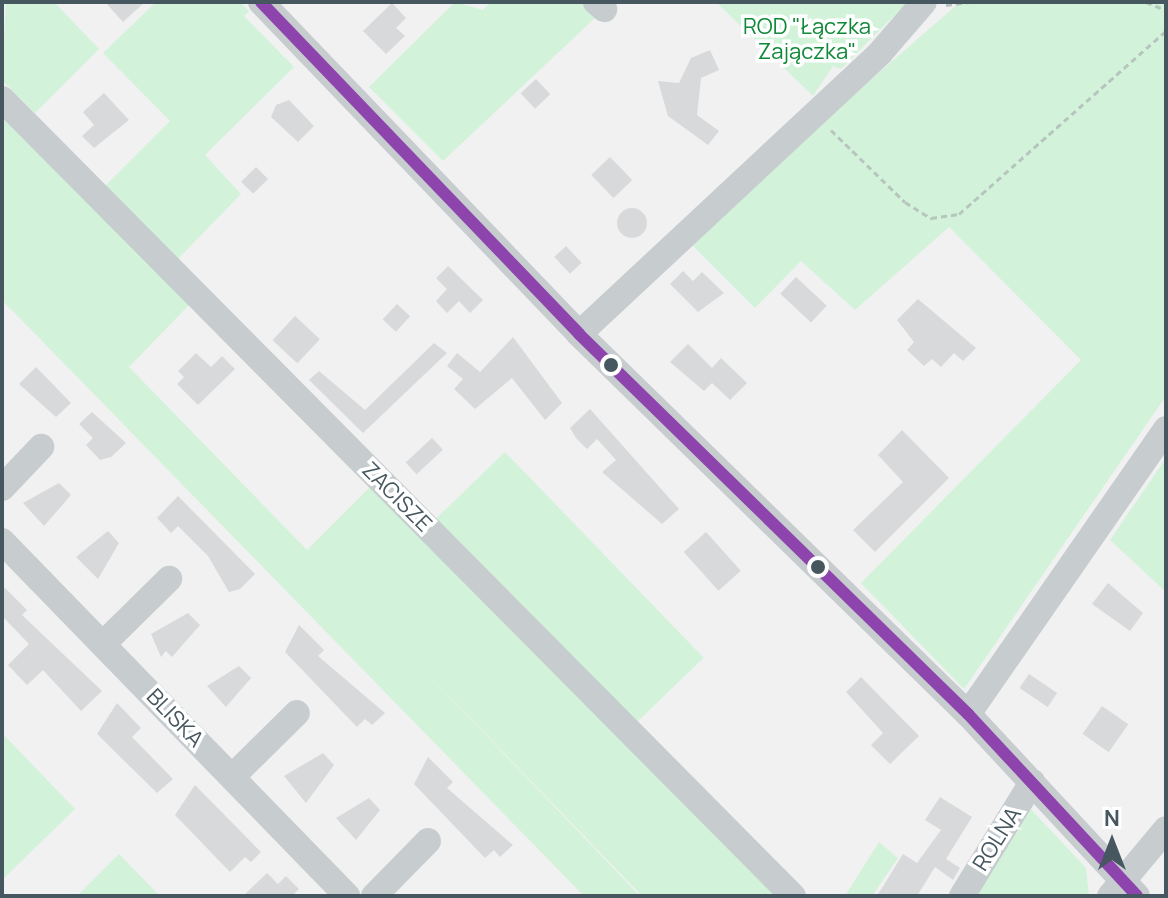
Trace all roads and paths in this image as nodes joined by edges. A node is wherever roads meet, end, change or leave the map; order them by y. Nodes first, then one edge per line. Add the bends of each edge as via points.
1 (261, 2) edge
2 (924, 2) edge
3 (934, 2) edge
4 (970, 2) edge
5 (1146, 2) edge
6 (1166, 10) edge
7 (1166, 31) edge
8 (2, 99) edge
9 (813, 109) junction
10 (579, 334) junction
11 (1166, 429) edge
12 (41, 447) dead end
13 (2, 488) edge
14 (2, 541) edge
15 (169, 579) dead end
16 (103, 644) junction
17 (297, 713) dead end
18 (968, 714) junction
19 (232, 777) junction
20 (1032, 782) junction
21 (1166, 829) edge
22 (428, 841) dead end
23 (1123, 890) edge
24 (347, 896) edge
25 (374, 896) edge
26 (793, 896) edge
27 (962, 896) edge

1 - 10 street, ROLNA
2 - 9 street via 880,53
3 - 4 path
5 - 6 path
7 - 9 path via 959,214 931,218 905,202
8 - 26 street, ZACISZE
9 - 10 street
10 - 18 street, ROLNA
11 - 18 street
12 - 13 street
14 - 16 street, BLISKA
15 - 16 street
16 - 19 street, BLISKA
17 - 19 street
18 - 20 street, ROLNA
19 - 24 street, BLISKA
20 - 23 street, ROLNA
20 - 27 street, ROLNA
21 - 23 street
22 - 25 street

